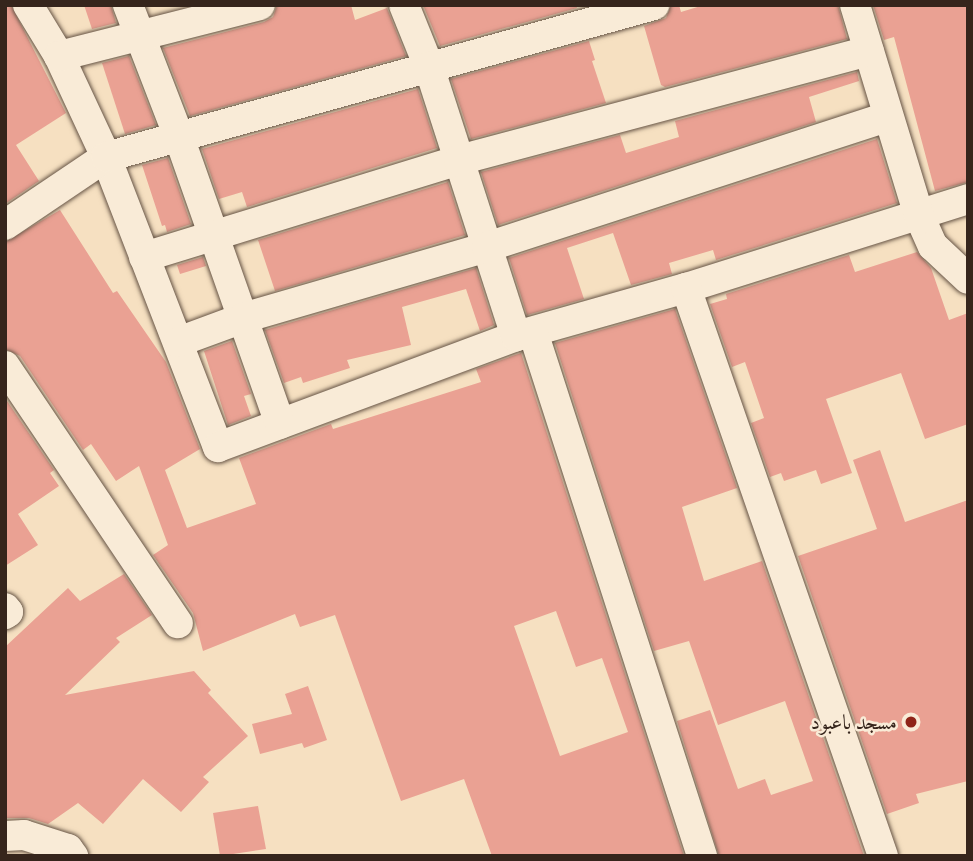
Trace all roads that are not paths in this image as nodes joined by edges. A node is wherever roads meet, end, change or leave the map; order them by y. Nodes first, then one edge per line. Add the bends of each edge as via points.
1 (28, 5) edge
2 (128, 5) edge
3 (260, 5) edge
4 (404, 5) edge
5 (654, 5) edge
6 (855, 5) edge
7 (140, 35) junction
8 (869, 51) junction
9 (59, 56) junction
10 (429, 67) junction
11 (888, 117) junction
12 (179, 137) junction
13 (106, 157) junction
14 (459, 160) junction
15 (968, 199) edge
16 (918, 213) junction
17 (5, 225) edge
18 (212, 233) junction
19 (487, 247) junction
20 (144, 257) junction
21 (968, 279) edge
22 (687, 288) junction
23 (243, 318) junction
24 (525, 334) junction
25 (177, 342) junction
26 (5, 366) edge
27 (280, 424) junction
28 (5, 608) edge
29 (5, 614) edge
30 (178, 622) dead end
31 (5, 836) edge
32 (73, 856) edge
33 (702, 856) edge
34 (883, 856) edge

1 - 9 street
2 - 7 street
3 - 7 street
4 - 10 street
5 - 10 street
6 - 8 street
7 - 9 street
7 - 12 street
8 - 11 street
8 - 14 street
9 - 13 street
10 - 12 street
10 - 14 street
11 - 16 street
11 - 19 street
12 - 13 street
12 - 18 street
13 - 17 street
13 - 20 street
14 - 18 street
14 - 19 street
15 - 16 street
16 - 21 street via 933,246
16 - 22 street
18 - 20 street
18 - 23 street
19 - 23 street
19 - 24 street
20 - 25 street
22 - 24 street
22 - 34 street
23 - 25 street
23 - 27 street
24 - 27 street
24 - 33 street
25 - 27 street via 218,447
26 - 30 street
28 - 29 street
31 - 32 street via 24,835 68,849

